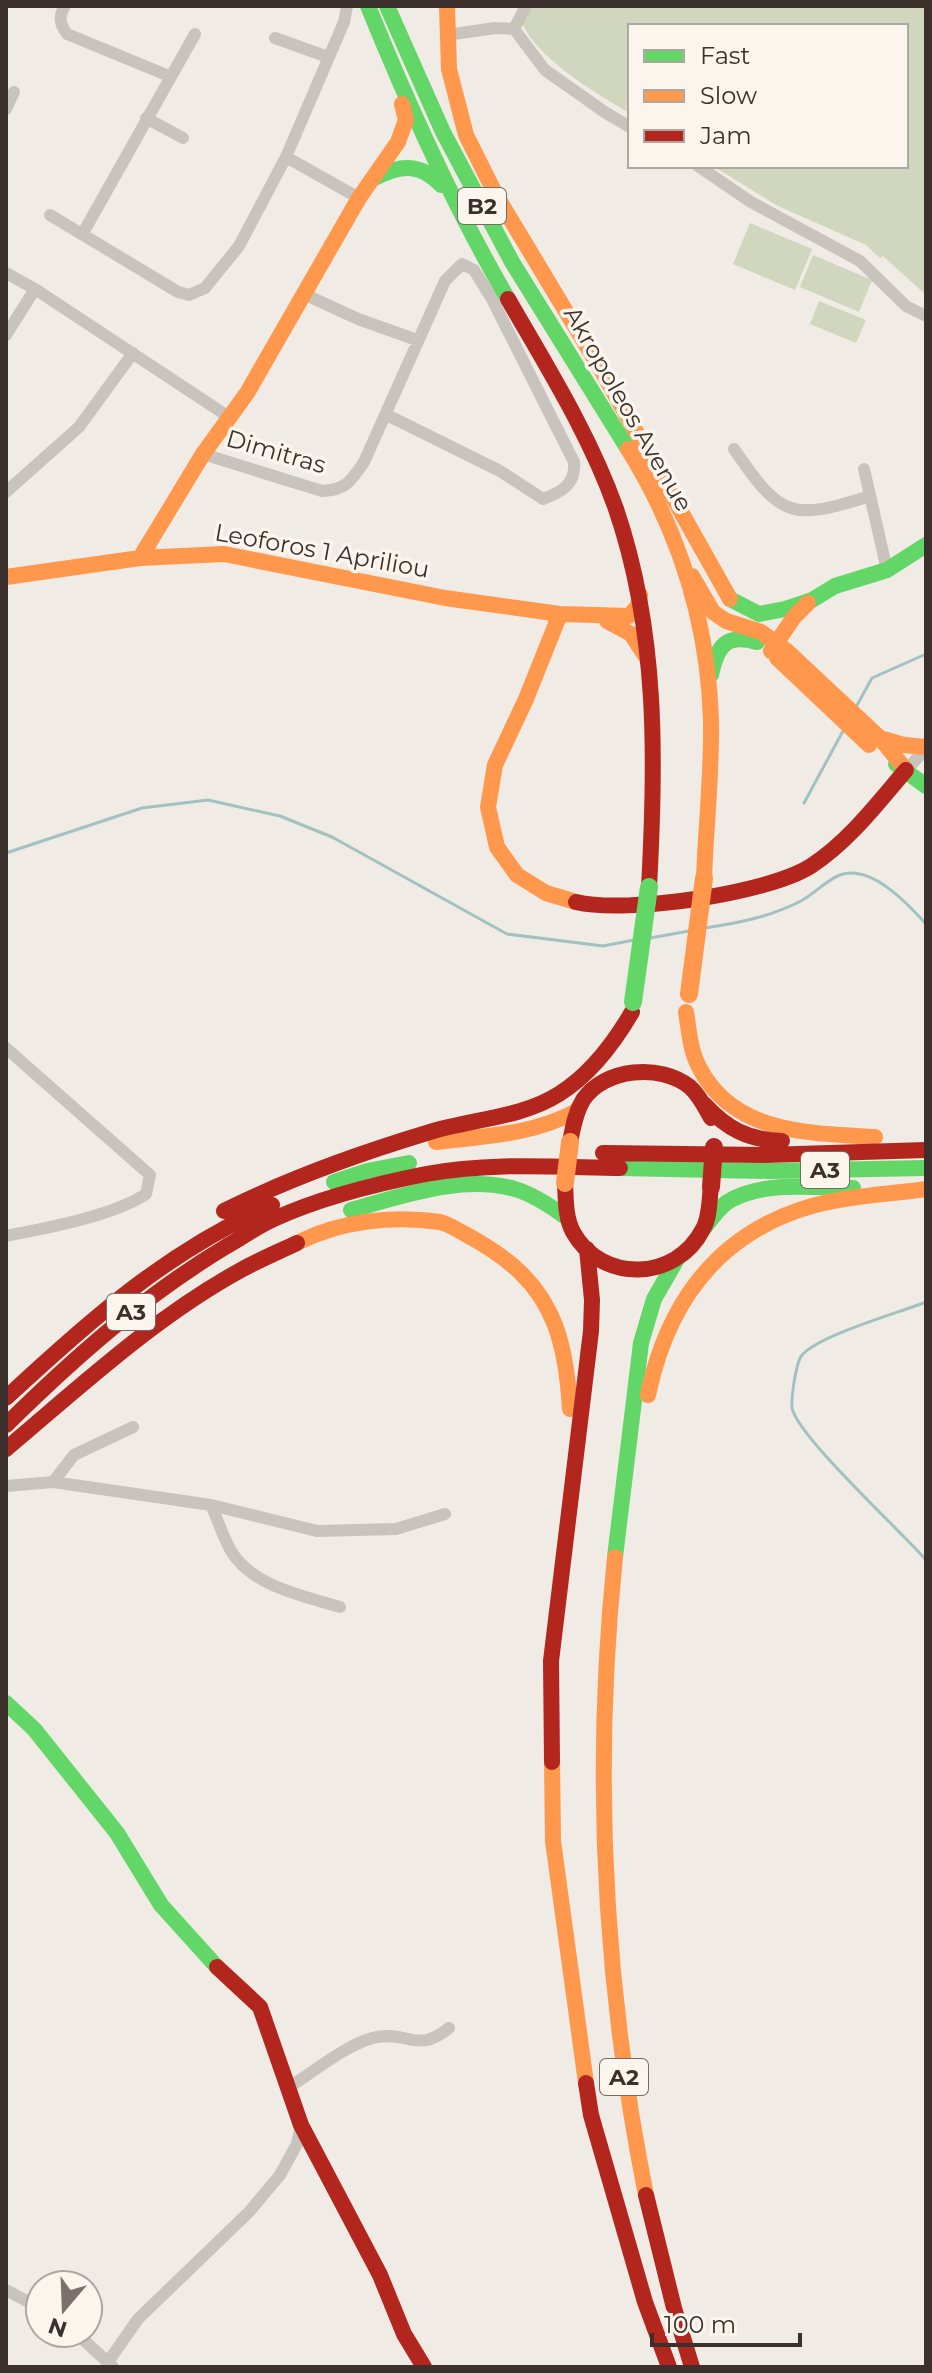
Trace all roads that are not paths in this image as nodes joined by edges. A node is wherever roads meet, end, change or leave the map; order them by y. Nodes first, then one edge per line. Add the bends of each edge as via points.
1 (65, 6) edge
2 (347, 6) edge
3 (368, 6) edge
4 (387, 6) edge
5 (447, 6) edge
6 (526, 6) edge
7 (514, 29) junction
8 (195, 34) dead end
9 (380, 34) junction
10 (447, 35) junction
11 (275, 38) dead end
12 (328, 57) junction
13 (169, 76) junction
14 (14, 92) dead end
15 (6, 109) edge
16 (146, 118) junction
17 (628, 126) edge
18 (183, 138) dead end
19 (286, 157) junction
20 (701, 168) edge
21 (372, 180) junction
22 (359, 198) junction
23 (50, 215) dead end
24 (463, 220) junction
25 (83, 233) junction
26 (6, 273) edge
27 (35, 289) junction
28 (306, 295) junction
29 (926, 316) edge
30 (6, 335) edge
31 (417, 340) junction
32 (133, 353) junction
33 (387, 415) junction
34 (229, 417) junction
35 (734, 449) dead end
36 (203, 454) junction
37 (864, 469) dead end
38 (6, 492) edge
39 (870, 496) junction
40 (926, 545) edge
41 (140, 558) junction
42 (685, 564) junction
43 (887, 570) junction
44 (6, 577) edge
45 (640, 593) junction
46 (812, 600) junction
47 (560, 614) junction
48 (582, 616) junction
49 (774, 648) junction
50 (652, 675) junction
51 (709, 688) junction
52 (850, 719) junction
53 (880, 738) junction
54 (926, 748) edge
55 (906, 770) junction
56 (926, 786) edge
57 (687, 1003) junction
58 (633, 1007) junction
59 (6, 1048) edge
60 (605, 1080) junction
61 (690, 1086) junction
62 (704, 1104) junction
63 (577, 1111) junction
64 (926, 1135) edge
65 (875, 1137) junction
66 (926, 1150) edge
67 (367, 1153) junction
68 (926, 1168) edge
69 (926, 1187) edge
70 (567, 1218) junction
71 (704, 1229) junction
72 (6, 1236) edge
73 (587, 1249) junction
74 (677, 1259) junction
75 (6, 1385) edge
76 (6, 1398) edge
77 (6, 1425) edge
78 (133, 1427) dead end
79 (6, 1438) edge
80 (6, 1449) edge
81 (53, 1482) junction
82 (6, 1486) edge
83 (211, 1505) junction
84 (445, 1514) dead end
85 (340, 1607) dead end
86 (608, 1653) junction
87 (551, 1661) junction
88 (6, 1703) edge
89 (449, 2028) dead end
90 (289, 2087) junction
91 (301, 2125) junction
92 (6, 2290) edge
93 (24, 2300) edge
94 (94, 2349) edge
95 (110, 2364) edge
96 (424, 2367) edge
97 (669, 2367) edge
98 (692, 2367) edge

1 - 13 street via 60,15 67,34
2 - 12 street
3 - 9 main road, Akropoleos Avenue / B2
4 - 42 main road, Akropoleos Avenue / B2 via 443,132 505,249 645,476
5 - 10 main road
6 - 7 street
7 - 10 street
7 - 17 street via 545,70
8 - 13 street
9 - 21 main road via 406,120
9 - 24 main road, Akropoleos Avenue / B2
10 - 46 main road via 449,69 466,135 496,195 732,602 759,614
11 - 12 street
12 - 19 street
13 - 16 street
14 - 15 street
16 - 18 street
16 - 25 street
19 - 22 street
19 - 25 street via 239,246 195,294 178,292
20 - 29 street via 751,202 860,261 906,306
21 - 22 main road
21 - 24 main road via 403,166 424,170 440,183
22 - 28 main road
23 - 25 street
24 - 45 main road, Akropoleos Avenue / B2 via 577,422 629,548
26 - 27 street
27 - 30 street
27 - 32 street
28 - 31 street
28 - 34 main road
31 - 33 street
31 - 33 street via 445,281 462,264 470,266 574,462 574,476 566,488 543,499 500,471
32 - 34 street
32 - 38 street via 79,427
33 - 36 street, Dimitras via 364,462 338,491 322,491
34 - 36 main road
35 - 39 street via 759,485 790,507 813,512
36 - 41 main road
37 - 39 street
39 - 43 street
40 - 43 main road
41 - 44 main road, Leoforos 1 Apriliou
41 - 47 main road, Leoforos 1 Apriliou via 224,554 445,598
42 - 49 main road, B2 via 719,617 761,632
42 - 51 main road, Akropoleos Avenue / B2
43 - 46 main road via 835,586
45 - 48 main road, Leoforos 1 Apriliou via 629,616
45 - 50 main road, Akropoleos Avenue / B2
46 - 49 main road
47 - 48 main road, Leoforos 1 Apriliou
47 - 55 main road via 490,781 488,806 492,835 505,860 552,898 598,907 636,905 711,896 789,878 847,838
48 - 50 main road, Leoforos 1 Apriliou via 621,625 633,634
49 - 51 main road, B2 via 746,638 727,641 715,656
49 - 52 main road, B2
50 - 58 main road, Akropoleos Avenue / B2, bridge via 656,758 649,887
51 - 57 main road, Akropoleos Avenue / B2, bridge via 704,878
52 - 53 main road, B2
52 - 55 main road, B2 via 880,755
53 - 54 main road
53 - 55 main road, B2
54 - 55 street
55 - 56 main road, B2
57 - 61 main road, B2 via 680,1060
57 - 65 main road via 697,1065 725,1104 778,1129
58 - 60 main road, B2 via 626,1049
58 - 67 main road via 609,1047 559,1094
59 - 72 street via 150,1175 146,1194 132,1203
60 - 61 main road via 647,1073
60 - 63 main road via 586,1095
61 - 62 main road
62 - 65 main road via 721,1124 754,1139
62 - 71 main road, bridge via 714,1147
63 - 67 main road via 559,1123 524,1133
63 - 70 main road, bridge via 565,1183
64 - 65 main road
66 - 76 main road, A3 via 725,1155 508,1152 367,1171 264,1207 189,1247 127,1289
67 - 75 main road via 260,1192 180,1235 118,1277
68 - 77 main road, A3 via 510,1166 427,1174 314,1202 247,1234 138,1306
69 - 71 main road via 761,1191 724,1205
69 - 86 main road via 797,1211 725,1253 677,1309 663,1338 645,1407
70 - 73 main road
70 - 79 main road via 534,1196 489,1185 387,1200 335,1214 209,1274 145,1320
71 - 74 main road
73 - 74 main road via 610,1267 633,1272
73 - 87 main road, A2 via 591,1331
74 - 86 main road, A2 via 647,1311 641,1343
78 - 81 street via 74,1455
80 - 87 main road via 152,1328 214,1285 285,1246 373,1218 434,1220 469,1233 494,1246 538,1291 551,1313 568,1368 570,1410 551,1570
81 - 82 street
81 - 83 street
83 - 84 street via 317,1531 396,1529
83 - 85 street via 232,1553 250,1572 290,1592
86 - 98 main road, A2 via 603,1779 614,1993 643,2191
87 - 97 main road, A2 via 553,1841 591,2115
88 - 90 main road via 34,1729 108,1821 161,1905 260,2007
89 - 90 street via 436,2038 412,2042 376,2037
90 - 91 main road
91 - 95 street via 297,2144 272,2184 138,2319
91 - 96 main road
92 - 93 street
94 - 95 street

